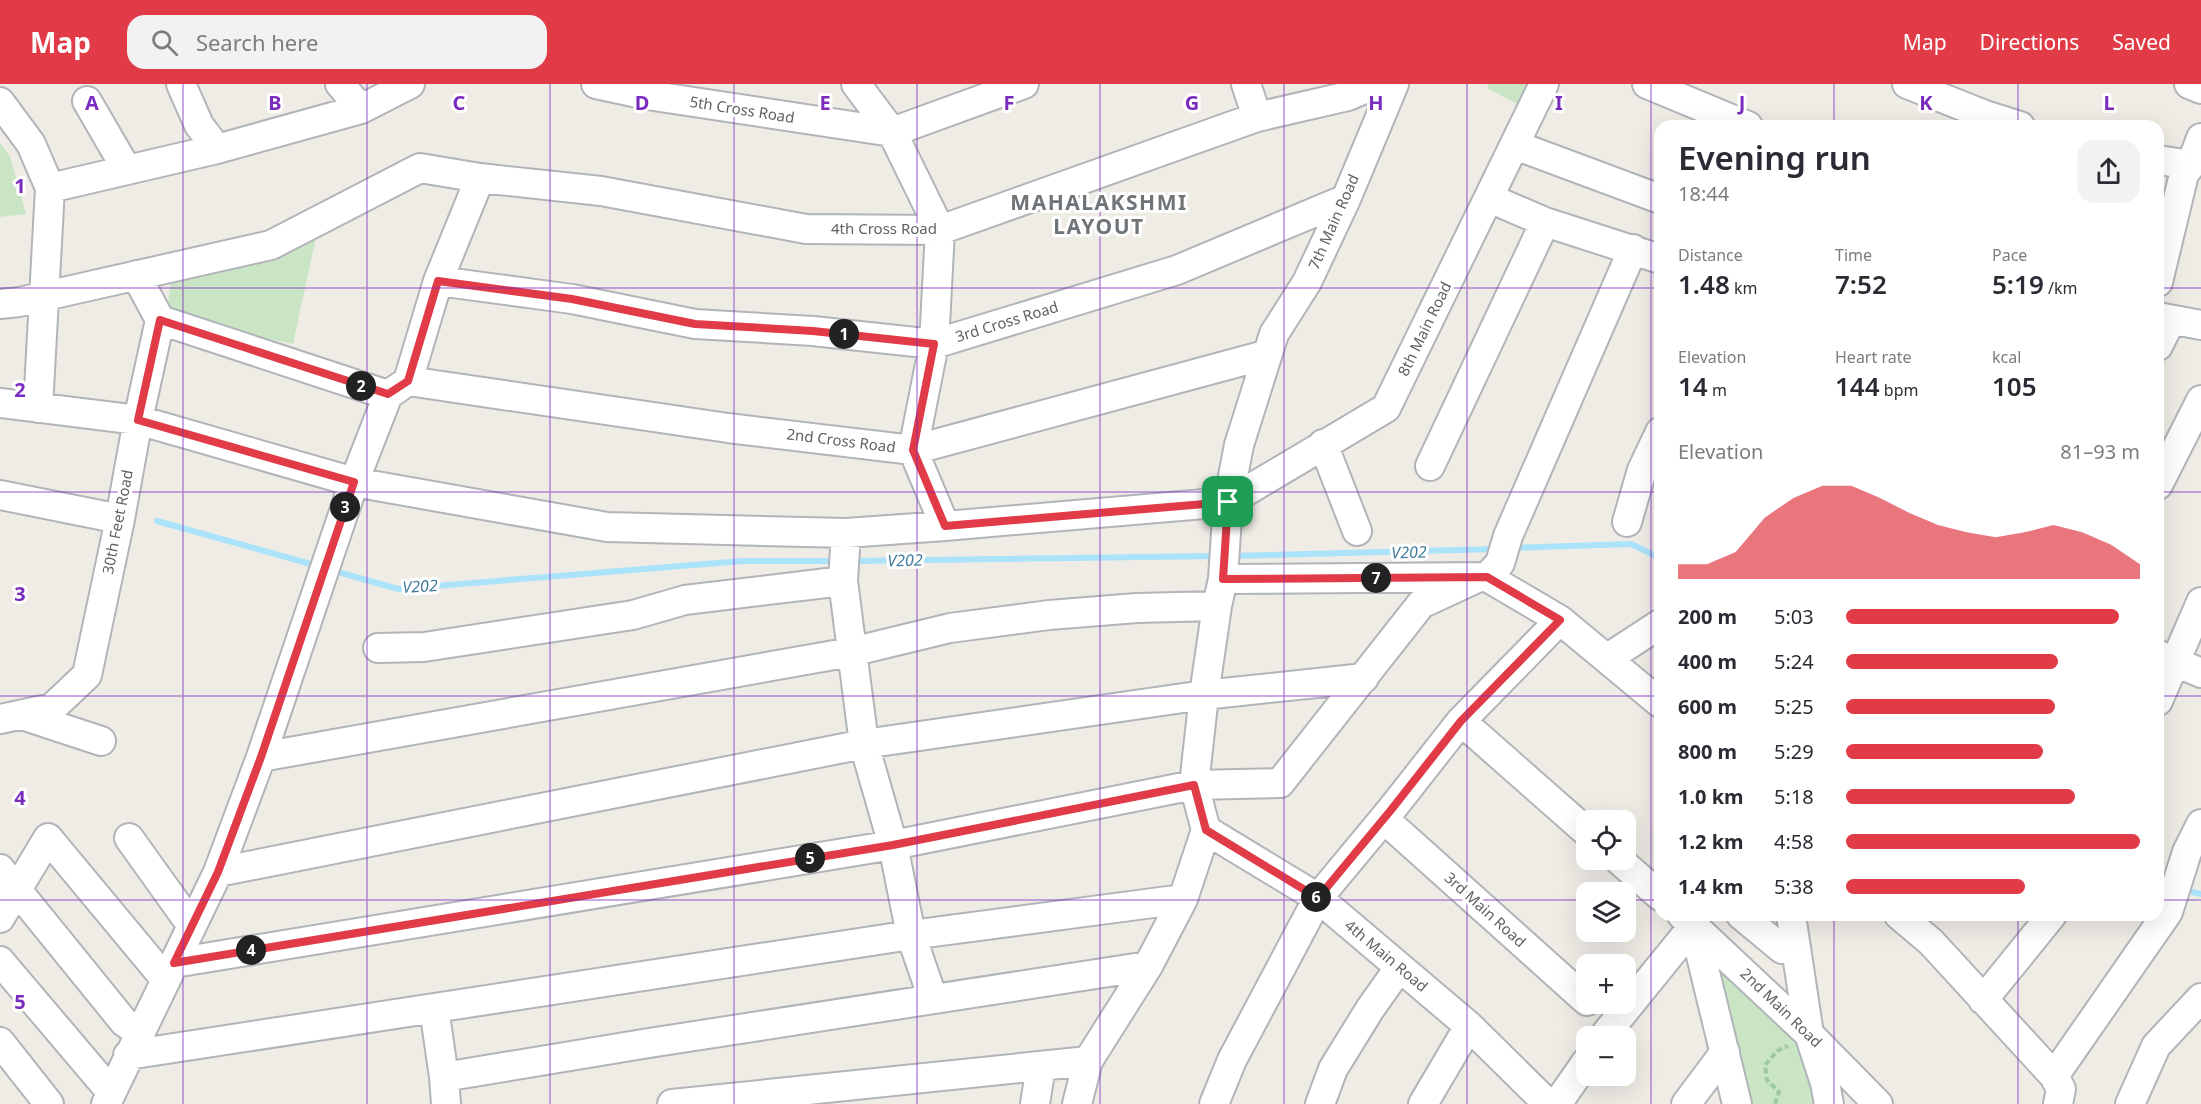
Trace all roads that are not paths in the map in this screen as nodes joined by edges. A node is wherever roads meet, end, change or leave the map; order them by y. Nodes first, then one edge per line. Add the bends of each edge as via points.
1 (181, 84) edge
2 (340, 84) edge
3 (410, 84) edge
4 (596, 84) edge
5 (856, 84) edge
6 (1024, 84) edge
7 (1246, 84) edge
8 (1376, 84) edge
9 (1394, 84) edge
10 (1544, 84) edge
11 (1647, 84) edge
12 (1907, 84) edge
13 (2189, 84) edge
14 (2201, 89) edge
15 (87, 101) dead end
16 (0, 102) edge
17 (361, 109) junction
18 (1257, 117) junction
19 (1734, 120) edge
20 (2001, 120) edge
21 (892, 132) junction
22 (2201, 138) edge
23 (1515, 145) junction
24 (217, 149) junction
25 (2164, 161) edge
26 (2191, 165) junction
27 (127, 170) junction
28 (480, 178) junction
29 (50, 188) junction
30 (1654, 197) edge
31 (1489, 198) junction
32 (1346, 199) junction
33 (2166, 217) edge
34 (1545, 222) junction
35 (940, 230) junction
36 (2164, 233) edge
37 (1633, 249) junction
38 (1654, 257) edge
39 (136, 275) junction
40 (438, 281) junction
41 (43, 296) junction
42 (0, 304) edge
43 (2165, 318) edge
44 (160, 320) junction
45 (2201, 325) edge
46 (934, 344) junction
47 (1266, 355) junction
48 (398, 388) junction
49 (2201, 400) edge
50 (0, 403) edge
51 (38, 408) junction
52 (138, 420) junction
53 (1323, 444) junction
54 (913, 450) junction
55 (1430, 466) dead end
56 (1651, 473) edge
57 (2164, 473) edge
58 (354, 482) junction
59 (0, 495) edge
60 (1228, 502) junction
61 (120, 519) junction
62 (1627, 522) dead end
63 (945, 526) junction
64 (1358, 531) dead end
65 (846, 533) junction
66 (1488, 573) junction
67 (843, 581) junction
68 (1220, 592) junction
69 (2201, 602) edge
70 (1560, 620) junction
71 (1654, 628) edge
72 (378, 648) dead end
73 (851, 652) junction
74 (1608, 658) junction
75 (2178, 663) edge
76 (1364, 678) junction
77 (2164, 690) edge
78 (1204, 695) junction
79 (1654, 698) edge
80 (10, 717) edge
81 (1461, 721) junction
82 (101, 741) dead end
83 (864, 744) junction
84 (261, 757) junction
85 (1194, 785) junction
86 (1384, 819) junction
87 (1576, 822) edge
88 (2201, 824) edge
89 (1206, 830) junction
90 (129, 838) dead end
91 (893, 845) junction
92 (1630, 870) edge
93 (218, 872) junction
94 (9, 879) edge
95 (1654, 891) edge
96 (1318, 898) junction
97 (1183, 899) junction
98 (0, 918) edge
99 (2164, 919) edge
100 (1688, 921) edge
101 (1691, 921) edge
102 (1693, 921) edge
103 (1749, 921) edge
104 (1792, 921) edge
105 (1906, 921) edge
106 (2047, 921) edge
107 (2163, 921) edge
108 (192, 926) junction
109 (911, 934) junction
110 (1782, 949) dead end
111 (0, 961) edge
112 (1148, 966) junction
113 (1399, 968) junction
114 (170, 972) junction
115 (1576, 991) edge
116 (2201, 998) edge
117 (933, 999) junction
118 (1983, 1000) junction
119 (434, 1008) junction
120 (1468, 1026) junction
121 (1613, 1026) edge
122 (1804, 1038) junction
123 (0, 1042) edge
124 (134, 1044) junction
125 (1725, 1052) junction
126 (1088, 1061) junction
127 (1041, 1066) junction
128 (1576, 1077) edge
129 (445, 1091) edge
130 (855, 1095) edge
131 (2060, 1096) edge
132 (108, 1098) edge
133 (705, 1102) edge
134 (50, 1104) edge
135 (672, 1104) edge
136 (1035, 1104) edge
137 (1077, 1104) edge
138 (1214, 1104) edge
139 (1320, 1104) edge
140 (1423, 1104) edge
141 (1548, 1104) edge
142 (1557, 1104) edge
143 (1686, 1104) edge
144 (1737, 1104) edge
145 (1829, 1104) edge
146 (1878, 1104) edge
147 (2130, 1104) edge

1 - 24 street via 199,125
2 - 17 street
3 - 17 street
4 - 21 street, 5th Cross Road
5 - 21 street
6 - 21 street, 5th Cross Road
7 - 18 street
8 - 18 street, 4th Cross Road via 1348,96
9 - 32 street, 7th Main Road
10 - 23 street, 8th Main Road
11 - 19 street
12 - 20 street
13 - 14 street
15 - 27 street
16 - 29 street via 31,144
17 - 24 street
18 - 35 street, 4th Cross Road
21 - 35 street
22 - 26 street
23 - 30 street
23 - 31 street, 8th Main Road
24 - 27 street
25 - 26 street
26 - 33 street
27 - 29 street
28 - 35 street, 4th Cross Road via 601,191 806,229
28 - 39 street, 4th Cross Road via 420,168 271,245
28 - 40 street
29 - 41 street
31 - 34 street
31 - 53 street, 8th Main Road via 1386,408
32 - 46 street, 3rd Cross Road via 1177,270
32 - 47 street, 7th Main Road via 1307,282 1274,334
33 - 36 street
34 - 37 street
34 - 55 street
35 - 46 street
37 - 38 street
37 - 66 street via 1508,536
39 - 41 street, 4th Cross Road
39 - 44 street
40 - 46 street, 3rd Cross Road via 572,299 695,324
40 - 48 street
41 - 42 street, 4th Cross Road
41 - 51 street
43 - 45 street
44 - 48 street, 2nd Cross Road
44 - 52 street, 30th Feet Road
46 - 54 street
47 - 54 street, 2nd Cross Road
47 - 60 street, 7th Main Road via 1239,445
48 - 54 street, 2nd Cross Road
48 - 58 street
49 - 57 street
50 - 51 street
51 - 52 street
52 - 58 street
52 - 61 street, 30th Feet Road
53 - 60 street, 8th Main Road
53 - 64 street
54 - 63 street
56 - 62 street
58 - 65 street via 606,527
58 - 84 street
59 - 61 street
60 - 63 street
60 - 68 street, 7th Main Road
61 - 80 street, 30th Feet Road via 87,675 52,708
63 - 65 street
65 - 67 street
66 - 68 street
66 - 70 street
66 - 76 street via 1421,604
67 - 72 street via 685,600 633,615 436,645
67 - 73 street
68 - 73 street via 1137,608 950,628
68 - 78 street, 7th Main Road
69 - 75 street
70 - 74 street
70 - 81 street
71 - 74 street
73 - 83 street
73 - 84 street
74 - 79 street
75 - 77 street
76 - 78 street
76 - 85 street via 1280,783
78 - 83 street
78 - 85 street, 7th Main Road
80 - 82 street
81 - 86 street
81 - 87 street
83 - 91 street
83 - 93 street
84 - 93 street
85 - 89 street
85 - 91 street
86 - 96 street
86 - 115 street, 3rd Main Road
88 - 99 street
89 - 96 street, 4th Main Road
89 - 97 street
90 - 108 street
91 - 109 street
91 - 114 street
92 - 95 street
93 - 108 street
94 - 98 street
94 - 114 street via 48,838
94 - 124 street via 124,1022
96 - 113 street, 4th Main Road
96 - 138 street via 1232,1060
97 - 109 street
97 - 112 street
100 - 121 street
101 - 125 street
102 - 122 street, 2nd Main Road
103 - 110 street
104 - 122 street
105 - 118 street via 1931,942
106 - 118 street
107 - 131 street
108 - 114 street
109 - 117 street
109 - 119 street
111 - 132 street
112 - 117 street
112 - 126 street
113 - 120 street, 4th Main Road
113 - 139 street via 1333,1069
114 - 124 street
116 - 147 street via 2156,1046
117 - 129 street via 649,1042
118 - 131 street
119 - 124 street
119 - 129 street
120 - 140 street
120 - 141 street, 4th Main Road
122 - 145 street via 1825,1083
122 - 146 street, 2nd Main Road
123 - 134 street
124 - 132 street
125 - 143 street
125 - 144 street
126 - 127 street
126 - 137 street
127 - 130 street
127 - 136 street
128 - 142 street
130 - 133 street
133 - 135 street

